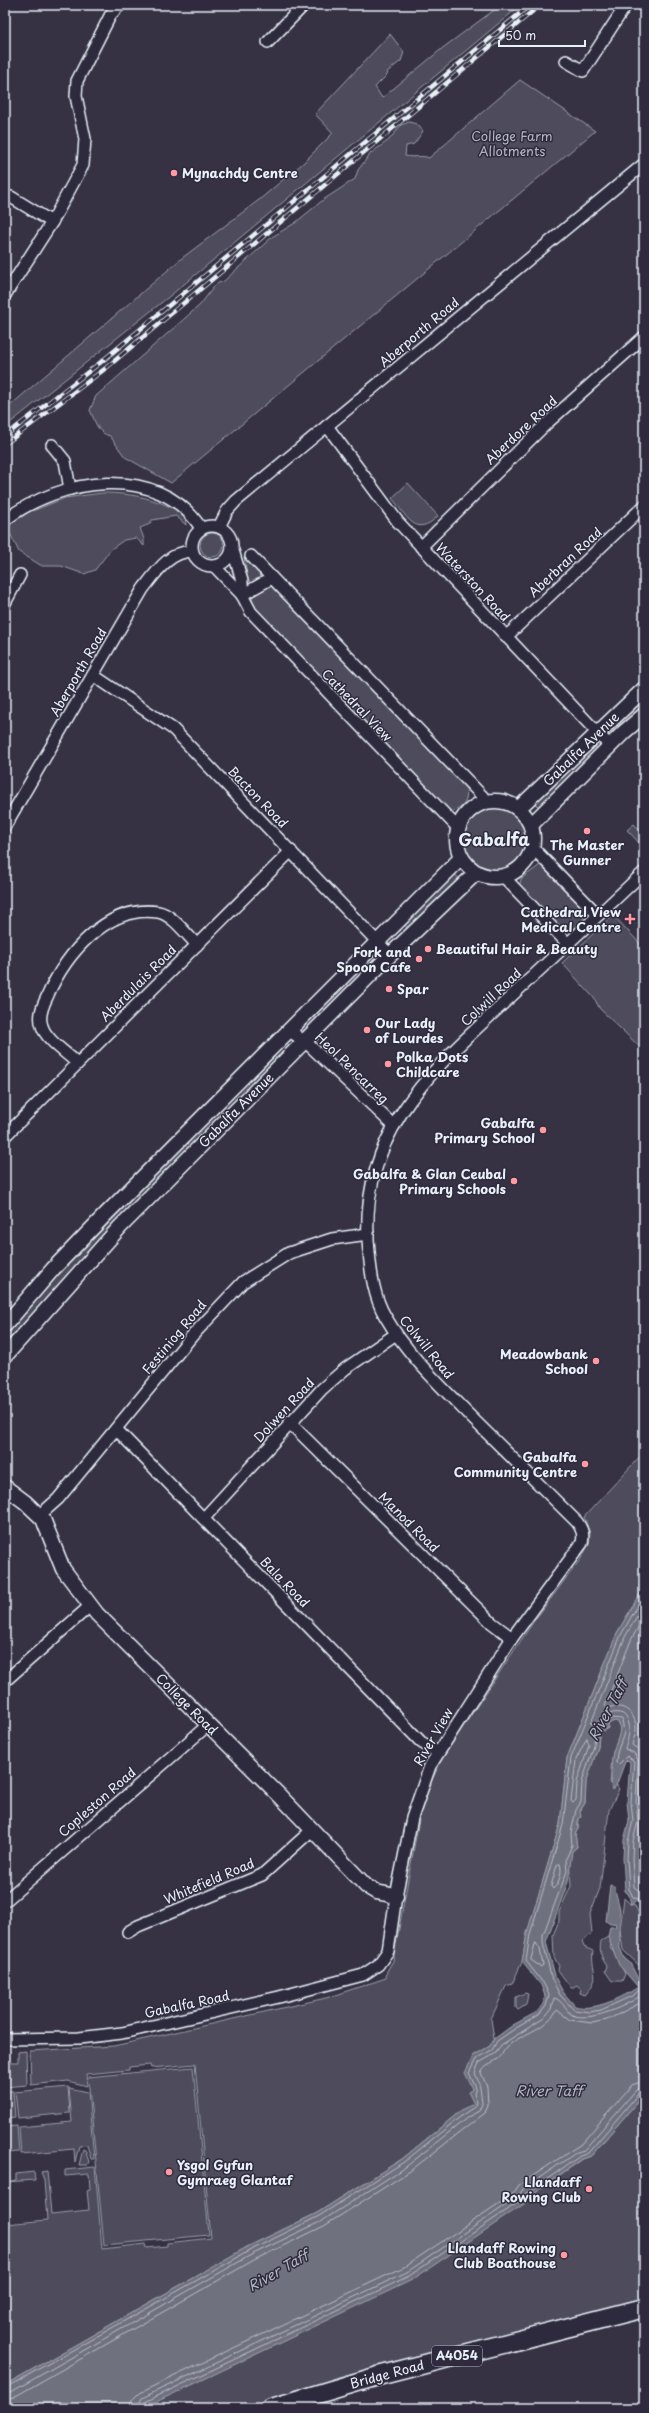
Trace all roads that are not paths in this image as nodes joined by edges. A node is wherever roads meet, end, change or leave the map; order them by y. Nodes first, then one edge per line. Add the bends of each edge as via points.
1 (120, 5) edge
2 (304, 5) edge
3 (626, 5) edge
4 (268, 42) dead end
5 (566, 61) dead end
6 (644, 164) edge
7 (11, 197) dead end
8 (52, 222) junction
9 (5, 295) edge
10 (644, 337) edge
11 (327, 426) junction
12 (52, 445) dead end
13 (70, 489) junction
14 (644, 506) edge
15 (5, 520) edge
16 (219, 527) junction
17 (202, 528) junction
18 (232, 547) junction
19 (421, 547) junction
20 (192, 551) junction
21 (251, 556) dead end
22 (214, 566) junction
23 (20, 575) dead end
24 (272, 578) junction
25 (9, 587) edge
26 (242, 595) junction
27 (5, 603) edge
28 (506, 637) junction
29 (93, 675) junction
30 (644, 689) edge
31 (644, 715) edge
32 (598, 733) junction
33 (610, 746) junction
34 (488, 802) junction
35 (518, 809) junction
36 (531, 825) junction
37 (5, 826) edge
38 (459, 829) junction
39 (532, 847) junction
40 (291, 851) junction
41 (461, 858) junction
42 (644, 872) edge
43 (476, 873) junction
44 (502, 876) junction
45 (598, 915) junction
46 (378, 942) junction
47 (568, 944) junction
48 (197, 945) junction
49 (390, 955) junction
50 (290, 1030) junction
51 (304, 1041) junction
52 (77, 1063) junction
53 (394, 1126) junction
54 (5, 1136) edge
55 (368, 1234) junction
56 (5, 1325) edge
57 (396, 1334) junction
58 (5, 1356) edge
59 (290, 1422) junction
60 (116, 1429) junction
61 (5, 1487) edge
62 (40, 1516) junction
63 (204, 1518) junction
64 (582, 1543) joint
65 (90, 1606) junction
66 (512, 1638) junction
67 (5, 1681) edge
68 (208, 1725) junction
69 (437, 1752) junction
70 (312, 1830) junction
71 (396, 1896) junction
72 (5, 1901) edge
73 (128, 1932) dead end
74 (371, 1971) joint
75 (5, 2039) edge
76 (644, 2308) edge
77 (271, 2408) edge

1 - 8 street via 111,14 77,81 76,96 85,139 83,165
2 - 4 street
3 - 5 street via 583,70
6 - 11 street, Aberporth Road
7 - 8 street
8 - 9 street
10 - 19 street, Aberdore Road via 546,424
11 - 16 street, Aberporth Road via 236,501 227,511
11 - 19 street, Waterston Road via 398,522
12 - 13 street via 65,461
13 - 15 street via 34,502
13 - 17 street via 110,484 160,492 184,506
14 - 28 street, Aberbran Road
16 - 17 street
16 - 18 street via 229,535
17 - 20 street via 193,538
18 - 22 street via 224,561
18 - 26 street, Cathedral View via 242,582
19 - 28 street, Waterston Road
20 - 22 street via 198,560
20 - 29 street, Aberporth Road via 181,551 170,557 153,575 130,609
21 - 24 street, Cathedral View
22 - 26 street, Cathedral View
23 - 25 street
24 - 26 street
24 - 34 street, Cathedral View
25 - 27 street
26 - 38 street, Cathedral View via 256,618
28 - 32 street, Waterston Road
29 - 37 street, Aberporth Road
29 - 40 street, Bacton Road via 173,729
30 - 32 street, Gabalfa Avenue
31 - 33 street, Gabalfa Avenue
32 - 33 street, Waterston Road
32 - 35 street, Gabalfa Avenue
33 - 36 street, Gabalfa Avenue
34 - 35 street via 503,803
34 - 38 street via 470,811
35 - 36 street
36 - 39 street
38 - 41 street via 457,839
39 - 44 street via 524,864
39 - 45 street
40 - 46 street, Bacton Road
40 - 48 street, Aberdulais Road
41 - 43 street
41 - 46 street, Gabalfa Avenue
42 - 45 street, Colwill Road
43 - 44 street
43 - 49 street, Gabalfa Avenue
44 - 47 street
45 - 47 street, Colwill Road
46 - 49 street, Bacton Road
46 - 50 street, Gabalfa Avenue
47 - 53 street, Colwill Road via 434,1070 417,1089
48 - 52 street, Aberdulais Road
48 - 52 street via 168,917 159,912 134,912 121,916 77,948 52,985 40,1020 46,1033
49 - 51 street, Gabalfa Avenue
50 - 51 street, Heol Pencarreg
50 - 56 street, Gabalfa Avenue via 106,1214 53,1269
51 - 53 street, Heol Pencarreg
51 - 58 street, Gabalfa Avenue via 120,1227
52 - 54 street, Aberdulais Road
53 - 55 street, Colwill Road via 374,1182
55 - 57 street, Colwill Road via 375,1293
55 - 60 street, Festiniog Road via 332,1239 300,1249 283,1256 249,1278 220,1304
57 - 59 street, Dolwen Road via 345,1369
57 - 64 street, Colwill Road via 431,1377 576,1522 582,1531
59 - 63 street, Dolwen Road
59 - 66 street, Manod Road via 492,1623
60 - 62 street, Festiniog Road via 58,1499
60 - 63 street, Bala Road
61 - 62 street, College Road
62 - 65 street, College Road via 50,1534 63,1569
63 - 69 street, Bala Road via 421,1742
64 - 66 street, River View
65 - 67 street
65 - 68 street, College Road
66 - 69 street, River View
68 - 70 street, College Road
68 - 72 street, Copleston Road
69 - 71 street, River View via 418,1798
70 - 71 street, College Road via 366,1886 376,1892
70 - 73 street, Whitefield Road via 262,1875
71 - 74 street, River View via 388,1951
74 - 75 street, Gabalfa Road via 279,1998 122,2032 79,2038
76 - 77 main road, Bridge Road / A4054 via 371,2378

